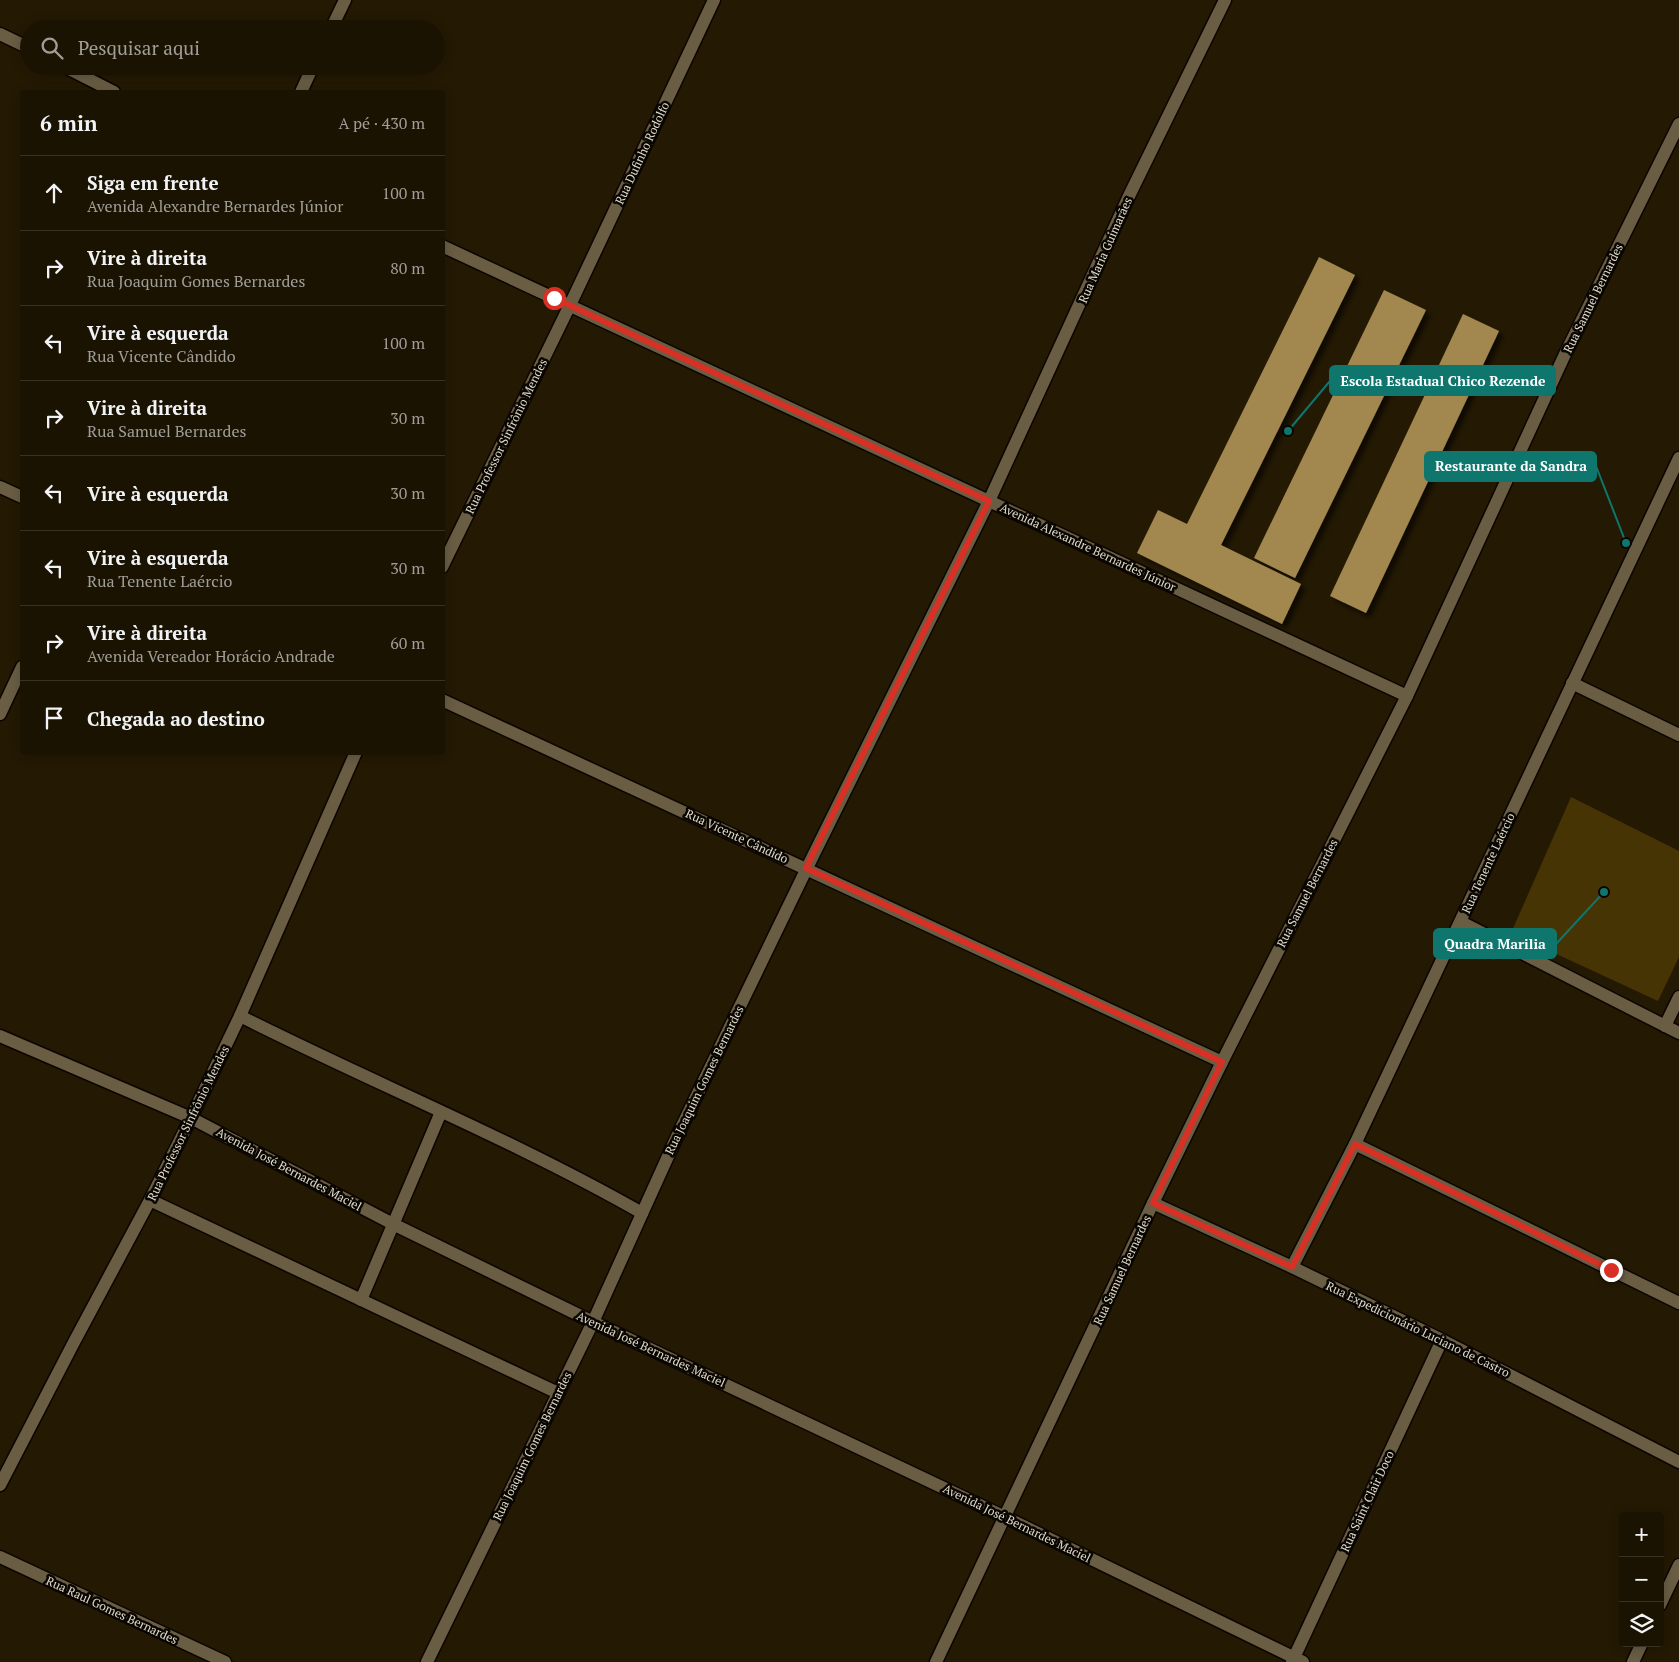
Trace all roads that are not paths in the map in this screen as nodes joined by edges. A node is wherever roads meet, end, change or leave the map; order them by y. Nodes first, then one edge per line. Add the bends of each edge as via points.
1 (345, 0) edge
2 (714, 0) edge
3 (1225, 0) edge
4 (335, 20) edge
5 (0, 34) edge
6 (20, 44) edge
7 (81, 75) edge
8 (310, 75) edge
9 (110, 90) edge
10 (302, 90) edge
11 (1679, 124) edge
12 (445, 247) edge
13 (570, 306) junction
14 (1679, 458) edge
15 (0, 487) edge
16 (20, 497) edge
17 (989, 501) junction
18 (445, 561) edge
19 (20, 671) edge
20 (1572, 683) junction
21 (1407, 696) junction
22 (445, 701) edge
23 (0, 714) edge
24 (1679, 734) edge
25 (355, 755) edge
26 (806, 868) junction
27 (1460, 922) junction
28 (1679, 996) edge
29 (240, 1016) junction
30 (1664, 1026) junction
31 (1679, 1033) edge
32 (0, 1036) edge
33 (1222, 1062) junction
34 (441, 1112) junction
35 (191, 1118) junction
36 (1355, 1144) junction
37 (150, 1200) junction
38 (1153, 1203) junction
39 (642, 1212) junction
40 (393, 1224) junction
41 (1292, 1267) junction
42 (361, 1300) junction
43 (1679, 1303) edge
44 (593, 1322) junction
45 (1442, 1340) junction
46 (558, 1393) junction
47 (1679, 1462) edge
48 (0, 1485) edge
49 (1005, 1516) junction
50 (0, 1557) edge
51 (1679, 1565) edge
52 (1661, 1602) edge
53 (1640, 1647) edge
54 (1297, 1661) edge
55 (225, 1662) edge
56 (427, 1662) edge
57 (936, 1662) edge
58 (1633, 1662) edge

1 - 4 street
2 - 13 street, Rua Dufinho Rodolfo
3 - 17 street, Rua Maria Guimarães via 1129,196
5 - 6 street
7 - 9 street
8 - 10 street
11 - 21 street, Rua Samuel Bernardes via 1566,352
12 - 13 street, Avenida Alexandre Bernardes Júnior
13 - 17 street, Avenida Alexandre Bernardes Júnior
13 - 18 street, Rua Professor Sinfrônio Mendes
14 - 20 street, Rua Tenente Laércio
15 - 16 street
17 - 21 street, Avenida Alexandre Bernardes Júnior
17 - 26 street, Rua Joaquim Gomes Bernardes
19 - 23 street
20 - 24 street
20 - 27 street, Rua Tenente Laércio
21 - 33 street, Rua Samuel Bernardes
22 - 26 street, Rua Vicente Cândido
25 - 29 street, Rua Professor Sinfrônio Mendes
26 - 33 street, Rua Vicente Cândido
26 - 39 street, Rua Joaquim Gomes Bernardes
27 - 30 street
27 - 36 street, Rua Tenente Laércio
28 - 30 street
29 - 34 street
29 - 35 street, Rua Professor Sinfrônio Mendes
30 - 31 street
32 - 35 street, Avenida José Bernardes Maciel
33 - 38 street, Rua Samuel Bernardes
34 - 39 street
34 - 40 street
35 - 37 street, Rua Professor Sinfrônio Mendes
35 - 40 street, Avenida José Bernardes Maciel
36 - 41 street, Rua Tenente Laércio
36 - 43 street
37 - 42 street
37 - 48 street, Rua Professor Sinfrônio Mendes
38 - 41 street, Rua Expedicionário Luciano de Castro
38 - 49 street, Rua Samuel Bernardes
39 - 44 street, Rua Joaquim Gomes Bernardes
40 - 42 street
40 - 44 street, Avenida José Bernardes Maciel
41 - 45 street, Rua Expedicionário Luciano de Castro
42 - 46 street
44 - 46 street, Rua Joaquim Gomes Bernardes
44 - 49 street, Avenida José Bernardes Maciel
45 - 47 street, Rua Expedicionário Luciano de Castro
45 - 54 street, Rua Saint Clair Doco
46 - 56 street, Rua Joaquim Gomes Bernardes
49 - 54 street, Avenida José Bernardes Maciel
49 - 57 street, Rua Samuel Bernardes
50 - 55 street, Rua Raul Gomes Bernardes
51 - 52 street
53 - 58 street

